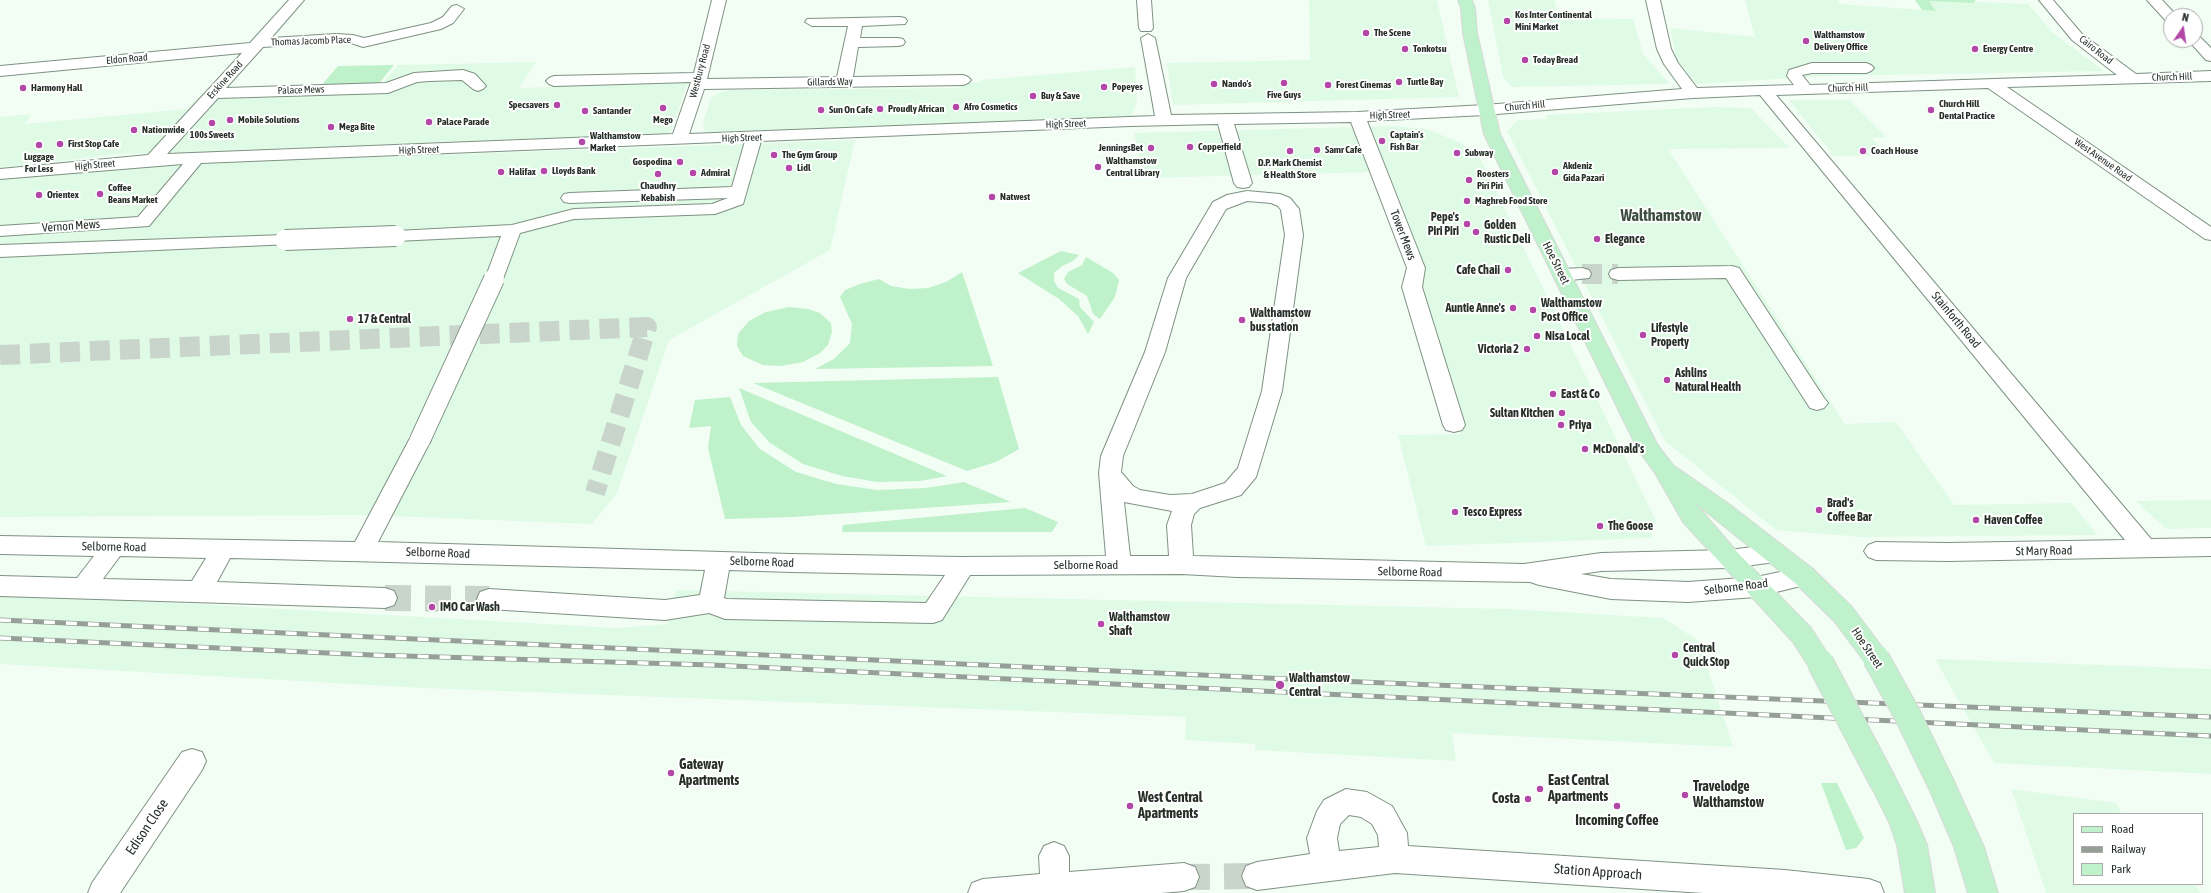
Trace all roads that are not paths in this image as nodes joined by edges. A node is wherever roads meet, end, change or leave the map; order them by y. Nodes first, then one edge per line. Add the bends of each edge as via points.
1 (297, 0) edge
2 (719, 0) edge
3 (1144, 0) edge
4 (1465, 0) edge
5 (1653, 0) edge
6 (2046, 0) edge
7 (2154, 0) edge
8 (457, 9) dead end
9 (2163, 10) edge
10 (856, 21) junction
11 (900, 21) dead end
12 (812, 22) dead end
13 (898, 42) dead end
14 (852, 43) junction
15 (256, 45) junction
16 (2203, 48) edge
17 (2211, 57) edge
18 (1866, 68) dead end
19 (0, 71) edge
20 (2211, 76) edge
21 (2133, 79) junction
22 (963, 80) dead end
23 (699, 81) junction
24 (554, 82) dead end
25 (844, 82) junction
26 (1994, 85) junction
27 (478, 86) dead end
28 (1806, 90) junction
29 (1764, 91) junction
30 (213, 93) junction
31 (1693, 94) junction
32 (1485, 110) junction
33 (1357, 116) junction
34 (1226, 119) junction
35 (1164, 120) junction
36 (754, 137) junction
37 (679, 140) junction
38 (196, 159) junction
39 (153, 160) junction
40 (0, 174) edge
41 (1242, 182) dead end
42 (512, 230) junction
43 (0, 231) edge
44 (2211, 235) edge
45 (4, 251) edge
46 (1618, 274) tunnel mouth
47 (1817, 403) dead end
48 (1454, 425) dead end
49 (1665, 470) junction
50 (1110, 473) junction
51 (1192, 502) junction
52 (0, 545) edge
53 (114, 547) junction
54 (2211, 547) edge
55 (223, 548) junction
56 (2146, 549) junction
57 (362, 551) junction
58 (1876, 551) dead end
59 (1776, 554) junction
60 (1729, 559) junction
61 (719, 561) junction
62 (1119, 565) junction
63 (1182, 565) junction
64 (961, 566) junction
65 (1524, 573) junction
66 (1804, 576) junction
67 (0, 586) edge
68 (1756, 587) junction
69 (84, 588) junction
70 (208, 591) junction
71 (385, 598) tunnel mouth
72 (489, 599) tunnel mouth
73 (711, 603) junction
74 (192, 761) dead end
75 (1054, 856) dead end
76 (1395, 859) junction
77 (1326, 866) junction
78 (1257, 876) tunnel mouth
79 (1184, 877) tunnel mouth
80 (1054, 887) junction
81 (103, 893) edge
82 (983, 893) edge
83 (1869, 893) edge
84 (1920, 893) edge
85 (1983, 893) edge

1 - 15 street, Erskine Road
2 - 23 street, Westbury Road
3 - 35 street via 1147,33
4 - 32 main road, Hoe Street
5 - 31 street via 1664,49 1671,64
6 - 21 street, Cairo Road via 2078,37
7 - 9 street
8 - 15 street, Thomas Jacomb Place via 448,20 436,26 359,49 353,39 336,38
10 - 11 street
10 - 12 street
10 - 14 street
13 - 14 street
14 - 25 street
15 - 19 street, Eldon Road
15 - 30 street, Erskine Road
16 - 17 street
18 - 28 street via 1812,68 1797,71 1794,73 1795,76
20 - 21 street, Church Hill
21 - 26 street, Church Hill
22 - 25 street, Gillards Way
23 - 24 street, Gillards Way
23 - 25 street, Gillards Way
23 - 37 street, Westbury Road
26 - 28 street, Church Hill
26 - 44 street, West Avenue Road
27 - 30 street, Palace Mews via 470,77 429,76 414,78 388,88
28 - 29 street, Church Hill
29 - 31 street, Church Hill
29 - 56 street, Stainforth Road
30 - 39 street, Erskine Road
31 - 32 street, Church Hill
32 - 33 street, High Street
32 - 49 main road, Hoe Street via 1499,151 1572,275 1648,448
33 - 34 street, High Street
33 - 48 street, Tower Mews via 1416,268 1412,287
34 - 35 street, High Street
34 - 41 street
35 - 36 street, High Street
36 - 37 street, High Street
36 - 42 street via 737,200 715,209 572,206
37 - 38 street, High Street
38 - 39 street, High Street
38 - 43 street, Vernon Mews via 143,222
39 - 40 street, High Street
42 - 45 street, bridge
42 - 57 street, bridge via 501,262 405,472
46 - 47 street via 1732,272
49 - 59 main road, Hoe Street via 1711,502
49 - 60 main road, Hoe Street via 1691,516
50 - 51 street via 1126,492 1135,497 1170,503
50 - 51 street via 1112,456 1155,352 1177,278 1215,211 1223,203 1233,199 1253,196 1274,198 1284,202 1290,209 1294,235 1272,391 1248,471 1233,489
50 - 62 street
51 - 63 street via 1180,519
52 - 53 street, Selborne Road
53 - 55 street, Selborne Road
53 - 69 street
54 - 56 street, St Mary Road
55 - 57 street, Selborne Road
55 - 70 street via 203,584
56 - 58 street, St Mary Road
57 - 61 street, Selborne Road
59 - 60 street, Selborne Road
59 - 66 main road, Hoe Street
60 - 65 street, Selborne Road via 1647,563 1601,562
60 - 68 main road, Hoe Street
61 - 64 street, Selborne Road
61 - 73 street
62 - 63 street, Selborne Road
62 - 64 street, Selborne Road
63 - 65 street, Selborne Road
64 - 73 street via 956,579 933,613 725,609
65 - 68 street, Selborne Road via 1632,590 1705,592
66 - 68 street, Selborne Road
66 - 85 main road, Hoe Street, bridge via 1843,614 1876,658 1942,786 1969,847
67 - 69 street
68 - 84 main road, Hoe Street, bridge via 1802,635 1820,662 1902,819 1912,844
69 - 70 street
70 - 71 street
72 - 73 street via 665,610
74 - 81 street, Edison Close
75 - 80 street
76 - 77 street, Station Approach
76 - 77 street via 1392,833 1382,815 1367,805 1346,802 1334,809 1327,820 1322,838
76 - 83 street, Station Approach via 1785,884
77 - 78 street, Station Approach
79 - 80 street
80 - 82 street

